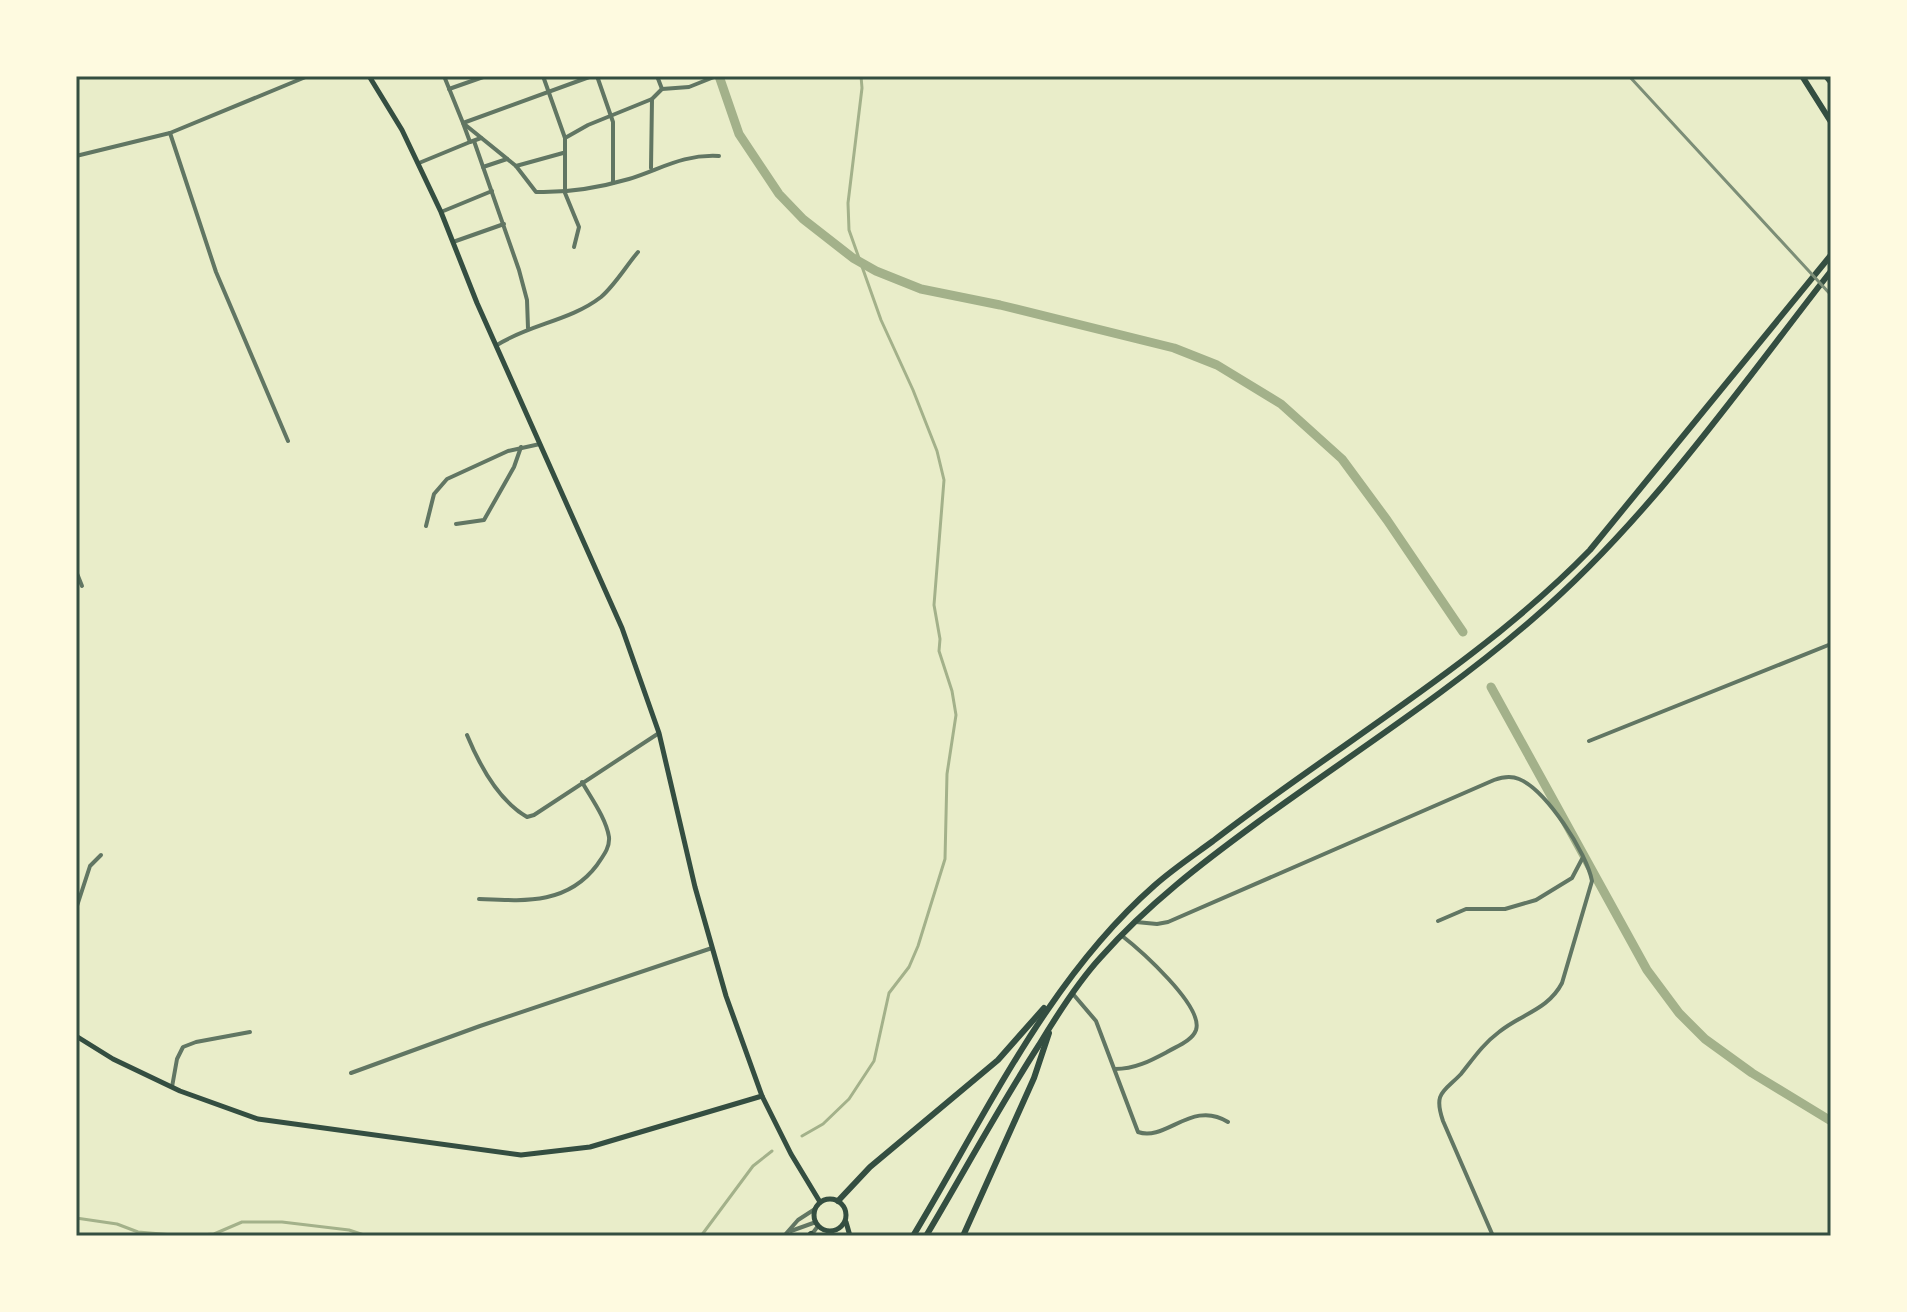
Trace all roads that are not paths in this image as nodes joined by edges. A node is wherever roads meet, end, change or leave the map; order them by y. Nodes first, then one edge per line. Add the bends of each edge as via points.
1 (308, 76) edge
2 (369, 76) edge
3 (444, 76) edge
4 (486, 76) edge
5 (543, 76) edge
6 (597, 76) edge
7 (657, 76) edge
8 (1802, 76) edge
9 (1826, 76) edge
10 (714, 77) edge
11 (1831, 82) edge
12 (449, 89) junction
13 (662, 89) junction
14 (549, 92) junction
15 (652, 99) junction
16 (610, 115) junction
17 (1831, 122) edge
18 (463, 123) junction
19 (170, 133) junction
20 (482, 138) junction
21 (565, 138) junction
22 (472, 142) junction
23 (563, 153) junction
24 (76, 156) edge
25 (719, 156) dead end
26 (507, 159) junction
27 (419, 163) junction
28 (516, 166) junction
29 (483, 167) junction
30 (651, 170) junction
31 (613, 183) junction
32 (492, 191) junction
33 (565, 193) junction
34 (441, 212) junction
35 (504, 224) junction
36 (453, 243) junction
37 (574, 247) dead end
38 (638, 252) dead end
39 (1829, 257) edge
40 (1831, 271) edge
41 (528, 328) junction
42 (497, 345) junction
43 (288, 441) dead end
44 (540, 444) junction
45 (521, 447) junction
46 (456, 524) dead end
47 (426, 526) dead end
48 (76, 571) edge
49 (82, 586) dead end
50 (1831, 644) edge
51 (659, 733) junction
52 (467, 735) dead end
53 (1589, 741) dead end
54 (582, 782) junction
55 (101, 855) dead end
56 (1582, 857) junction
57 (479, 899) dead end
58 (76, 909) edge
59 (1438, 921) dead end
60 (1134, 922) junction
61 (1121, 935) junction
62 (712, 948) junction
63 (1063, 988) junction
64 (1073, 994) junction
65 (1052, 1024) junction
66 (250, 1032) dead end
67 (76, 1036) edge
68 (1114, 1069) junction
69 (351, 1073) dead end
70 (172, 1087) junction
71 (762, 1096) junction
72 (1228, 1122) dead end
73 (838, 1201) junction
74 (820, 1202) junction
75 (815, 1209) junction
76 (845, 1219) junction
77 (817, 1224) junction
78 (826, 1231) junction
79 (786, 1234) edge
80 (811, 1235) edge
81 (836, 1236) edge
82 (850, 1236) edge
83 (913, 1236) edge
84 (926, 1236) edge
85 (963, 1236) edge
86 (1493, 1236) edge

1 - 19 street
2 - 27 main road
3 - 12 street
4 - 12 street
5 - 14 street
6 - 14 street
6 - 16 street
7 - 13 street
8 - 17 highway
9 - 11 highway
10 - 13 street via 689,87
12 - 18 street
13 - 15 street
14 - 18 street
14 - 21 street
15 - 16 street
15 - 30 street
16 - 21 street
16 - 31 street
18 - 20 street
18 - 22 street
19 - 24 street
19 - 43 street via 216,272
20 - 22 street
20 - 26 street
21 - 23 street
22 - 27 street
22 - 29 street
23 - 28 street
23 - 33 street
25 - 30 street via 695,156
26 - 28 street
26 - 29 street
27 - 34 main road
28 - 33 street via 536,192
29 - 32 street
30 - 31 street
31 - 33 street
32 - 34 street
32 - 35 street
33 - 37 street via 579,221
34 - 36 main road
35 - 36 street
35 - 41 street via 527,300
36 - 42 main road
38 - 41 street via 602,296 566,317
39 - 63 highway via 1590,550 1556,584 1155,885
40 - 60 highway via 1634,518 1534,618 1192,870
41 - 42 street
42 - 44 main road
44 - 45 street
44 - 51 main road via 614,610
45 - 46 street via 484,520
45 - 47 street via 447,479 434,494
48 - 49 street
50 - 53 street
51 - 54 street
51 - 62 main road
52 - 54 street via 494,783 525,816
54 - 57 street via 609,840 591,872 574,888 553,896
55 - 58 street via 90,866
56 - 59 street via 1572,878 1536,900 1505,909 1466,909
56 - 60 street via 1544,797 1506,776 1168,922
56 - 86 street via 1591,888 1557,993 1541,1009 1498,1032 1440,1094 1443,1121
60 - 61 highway
61 - 64 highway
61 - 68 street via 1164,974 1195,1015 1197,1026 1187,1041 1140,1066
62 - 69 street
62 - 71 main road
63 - 73 highway via 998,1060 870,1167
63 - 83 highway
64 - 65 highway
64 - 68 street via 1096,1021
65 - 84 highway
65 - 85 highway via 1034,1078
66 - 70 street via 183,1047
67 - 70 main road
68 - 72 street via 1138,1132 1151,1134 1207,1114
70 - 71 main road via 258,1119 521,1155 590,1147
71 - 74 main road
73 - 74 main road
73 - 76 main road
74 - 75 main road
75 - 77 main road
75 - 79 street
76 - 78 main road via 836,1230
76 - 82 main road
77 - 78 main road
77 - 79 street
77 - 80 street
78 - 81 main road

